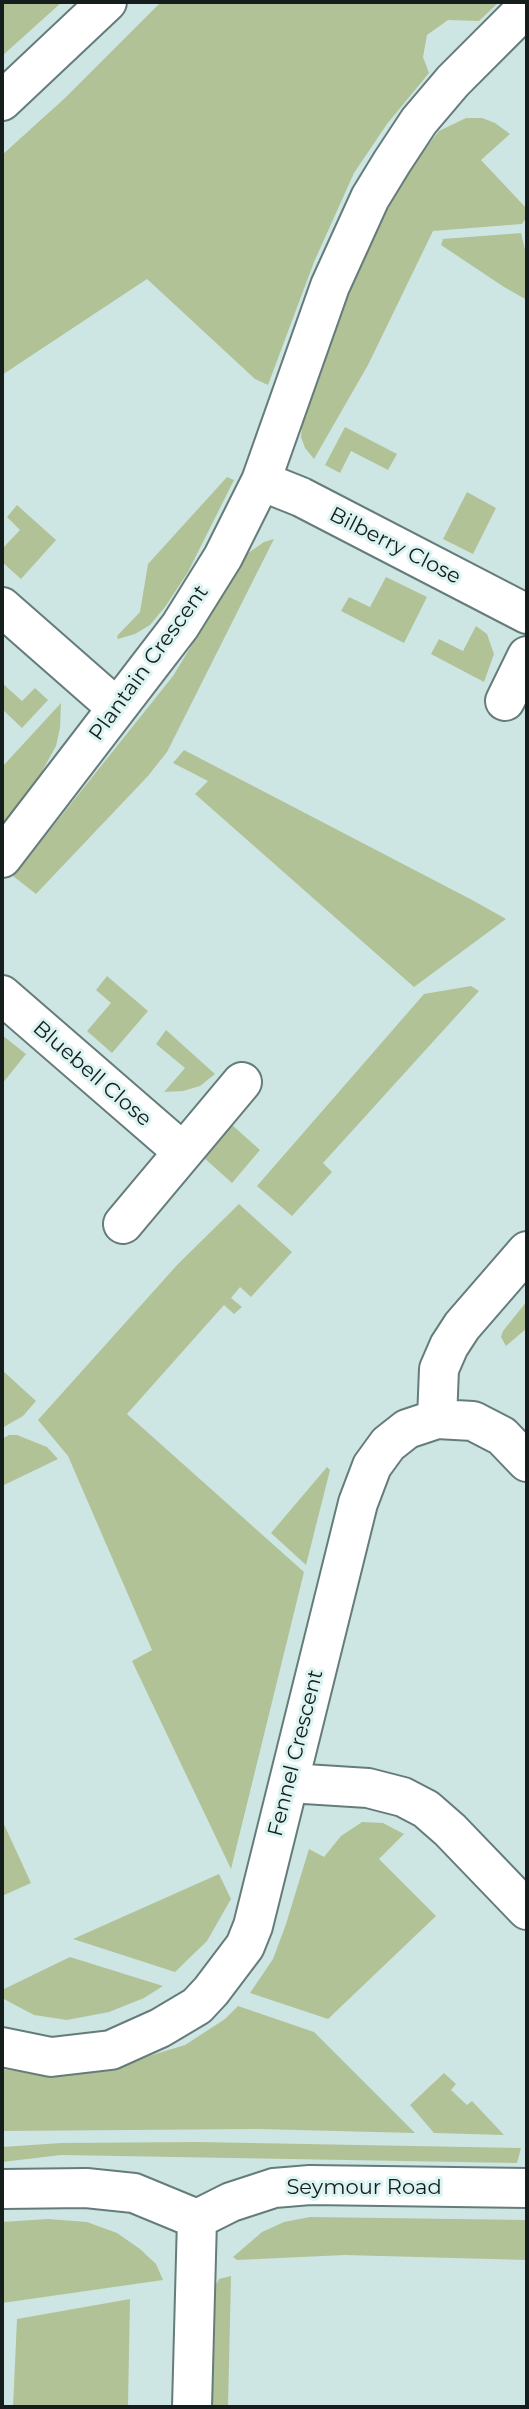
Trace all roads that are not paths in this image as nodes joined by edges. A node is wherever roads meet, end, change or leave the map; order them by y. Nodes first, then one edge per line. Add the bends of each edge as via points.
1 (107, 2) edge
2 (527, 7) edge
3 (2, 101) edge
4 (261, 481) junction
5 (2, 607) edge
6 (527, 614) edge
7 (527, 656) edge
8 (505, 701) dead end
9 (117, 708) junction
10 (2, 858) edge
11 (2, 995) edge
12 (242, 1082) dead end
13 (183, 1153) junction
14 (123, 1224) dead end
15 (527, 1251) edge
16 (437, 1419) junction
17 (527, 1462) edge
18 (289, 1783) junction
19 (527, 1910) edge
20 (2, 2047) edge
21 (527, 2188) edge
22 (2, 2189) edge
23 (197, 2219) junction
24 (192, 2407) edge

1 - 3 street
2 - 4 street, Plantain Crescent via 453,81 391,162 352,236
4 - 6 street, Bilberry Close via 301,497
4 - 9 street, Plantain Crescent via 223,557 180,626
5 - 9 street
7 - 8 street
9 - 10 street, Plantain Crescent
11 - 13 street, Bluebell Close
12 - 13 street
13 - 14 street
15 - 16 street via 449,1346 439,1369
16 - 17 street, Fennel Crescent via 473,1420 502,1436
16 - 18 street, Fennel Crescent via 407,1429 372,1466 358,1503
18 - 19 street via 368,1788 426,1809
18 - 20 street, Fennel Crescent via 245,1946 197,2006 111,2050 51,2057
21 - 23 street, Seymour Road via 310,2185 274,2189
22 - 23 street via 75,2187 134,2193
23 - 24 street

